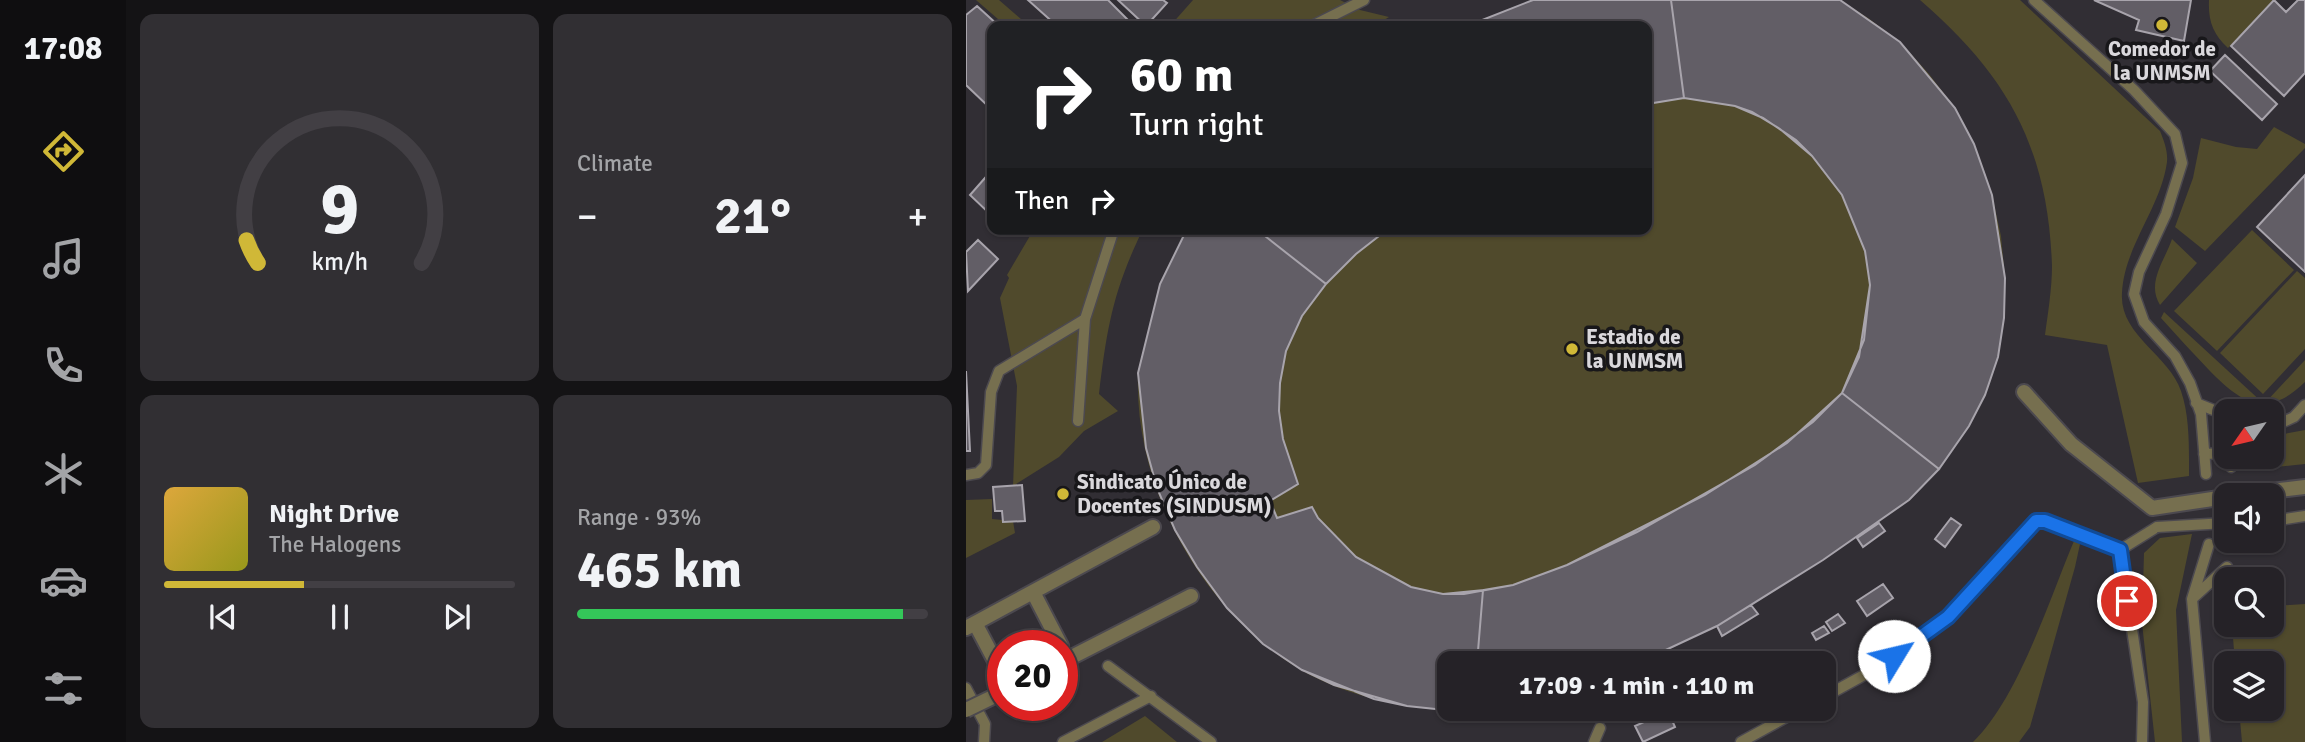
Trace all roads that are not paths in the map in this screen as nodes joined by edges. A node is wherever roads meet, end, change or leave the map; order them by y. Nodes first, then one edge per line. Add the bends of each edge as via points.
1 (1363, 0) edge
2 (2035, 0) edge
3 (1322, 21) edge
4 (1112, 235) edge
5 (1085, 319) junction
6 (2024, 392) dead end
7 (2196, 403) junction
8 (2305, 405) edge
9 (2214, 410) edge
10 (2294, 416) junction
11 (2305, 419) edge
12 (1078, 421) dead end
13 (2284, 421) edge
14 (2204, 454) junction
15 (2214, 454) edge
16 (2206, 474) dead end
17 (966, 475) edge
18 (2305, 487) edge
19 (2284, 489) edge
20 (2214, 499) edge
21 (2305, 516) edge
22 (2284, 519) edge
23 (2214, 524) edge
24 (1153, 527) dead end
25 (2209, 544) dead end
26 (2120, 550) junction
27 (2214, 579) edge
28 (1033, 592) junction
29 (1191, 596) dead end
30 (2192, 599) junction
31 (970, 626) edge
32 (1052, 630) edge
33 (1078, 646) edge
34 (987, 652) edge
35 (1108, 666) dead end
36 (966, 688) edge
37 (1836, 690) edge
38 (1151, 696) junction
39 (987, 700) edge
40 (966, 710) edge
41 (1779, 721) edge
42 (1600, 728) dead end
43 (984, 742) edge
44 (1063, 742) edge
45 (1211, 742) edge
46 (1594, 742) edge
47 (1741, 742) edge
48 (2142, 742) edge
49 (2205, 742) edge

1 - 3 lane
2 - 7 lane via 2175,134 2182,163 2134,294 2144,322 2175,356
4 - 5 lane
5 - 12 lane
5 - 17 lane via 999,371 991,392 986,465 978,473
6 - 20 street via 2071,444 2152,509
7 - 9 lane
7 - 14 lane
8 - 10 lane
10 - 11 lane
10 - 13 lane
14 - 15 lane
14 - 16 lane
18 - 19 street
21 - 22 lane
23 - 26 lane, bridge via 2157,527
24 - 28 street
25 - 30 lane
26 - 37 lane via 2036,521 1948,617
26 - 48 lane via 2143,702
27 - 30 lane
28 - 31 street
28 - 32 street
29 - 33 street
30 - 49 lane
31 - 34 street
35 - 38 lane
36 - 43 lane via 985,724
38 - 44 lane
38 - 45 lane
39 - 40 street, bridge
41 - 47 lane
42 - 46 lane

